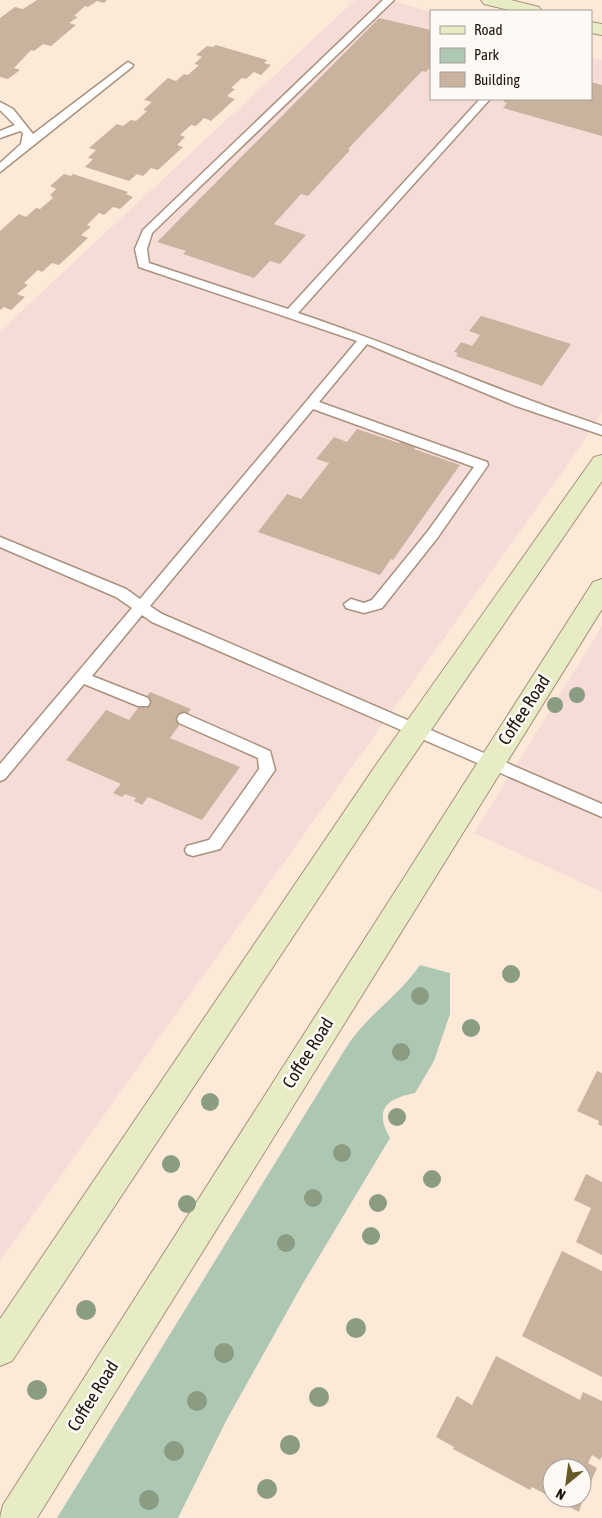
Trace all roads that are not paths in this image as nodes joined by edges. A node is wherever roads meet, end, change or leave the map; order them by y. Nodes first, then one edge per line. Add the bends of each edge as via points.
1 (389, 0) edge
2 (490, 0) edge
3 (528, 10) edge
4 (128, 65) dead end
5 (484, 100) edge
6 (0, 105) edge
7 (22, 126) junction
8 (0, 135) edge
9 (26, 145) junction
10 (0, 169) edge
11 (290, 314) junction
12 (365, 339) junction
13 (312, 404) junction
14 (602, 431) edge
15 (602, 463) edge
16 (0, 542) edge
17 (602, 588) edge
18 (351, 604) dead end
19 (142, 607) junction
20 (82, 678) junction
21 (143, 702) dead end
22 (184, 719) dead end
23 (417, 729) junction
24 (490, 763) junction
25 (0, 775) edge
26 (602, 811) edge
27 (193, 850) dead end
28 (0, 1349) edge
29 (16, 1518) edge

1 - 11 lane via 147,232 141,249 144,266
2 - 3 main road
4 - 9 lane
5 - 11 lane
6 - 7 lane
7 - 8 lane
7 - 9 lane via 28,133
9 - 10 lane
11 - 12 lane
12 - 13 lane
12 - 14 lane via 528,406
13 - 18 lane via 482,465 377,604 364,608
13 - 19 lane
15 - 23 main road
16 - 19 lane via 121,593
17 - 24 main road, Coffee Road
19 - 20 lane
19 - 23 lane via 157,618
20 - 21 lane
20 - 25 lane
22 - 27 lane via 265,755 267,770 214,845
23 - 24 lane
23 - 28 main road
24 - 26 lane
24 - 29 main road, Coffee Road

